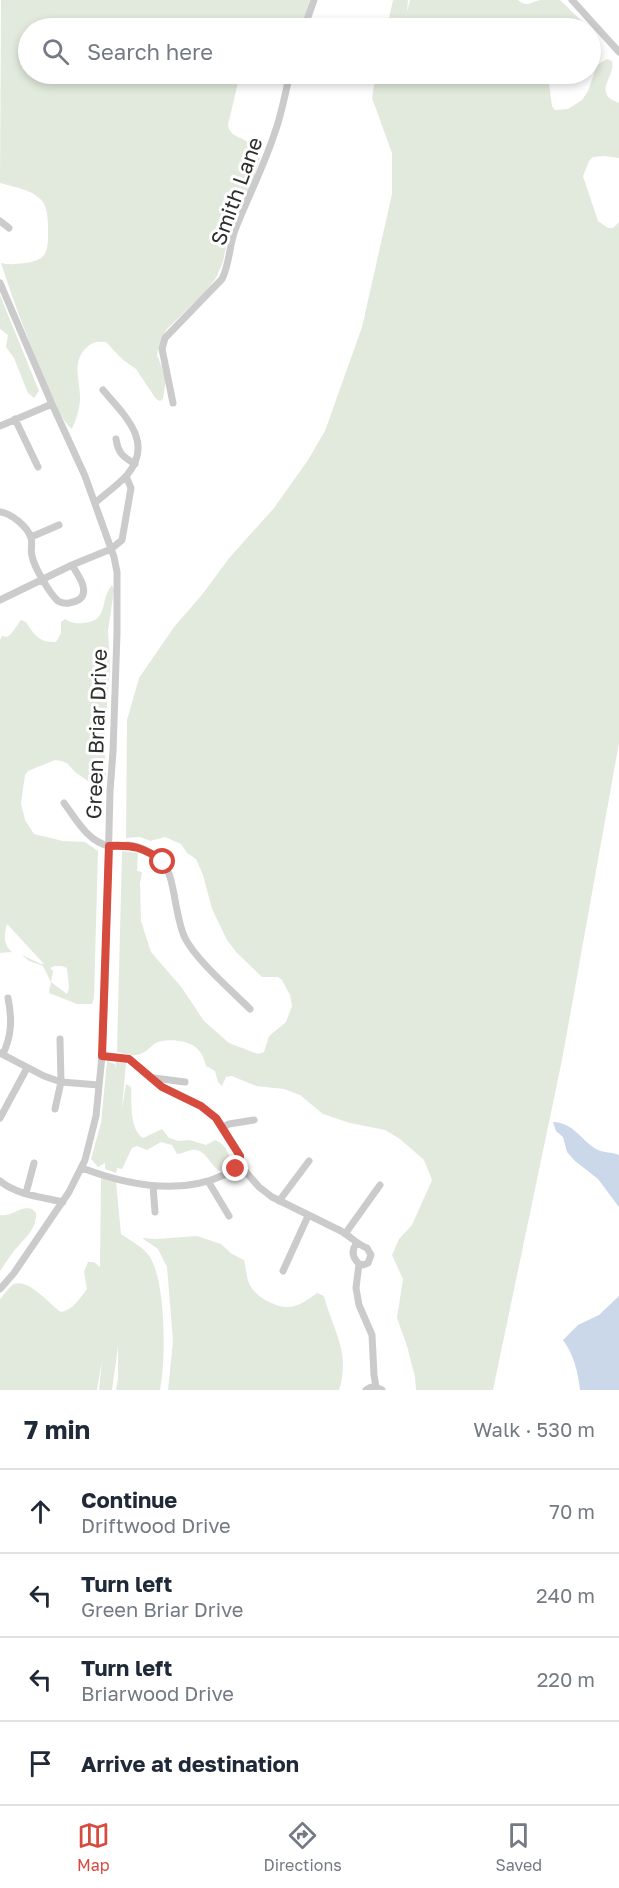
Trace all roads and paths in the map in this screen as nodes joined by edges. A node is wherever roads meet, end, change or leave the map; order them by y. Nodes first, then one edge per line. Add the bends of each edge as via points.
1 (314, 0) edge
2 (572, 0) edge
3 (308, 18) edge
4 (588, 18) edge
5 (601, 32) edge
6 (619, 52) edge
7 (288, 84) edge
8 (0, 220) edge
9 (9, 228) dead end
10 (0, 283) edge
11 (103, 390) dead end
12 (173, 403) dead end
13 (52, 404) junction
14 (15, 419) junction
15 (0, 426) edge
16 (116, 439) dead end
17 (135, 464) junction
18 (38, 466) dead end
19 (126, 476) junction
20 (95, 503) junction
21 (0, 512) edge
22 (59, 525) dead end
23 (31, 537) junction
24 (111, 549) junction
25 (72, 565) junction
26 (43, 580) junction
27 (0, 600) edge
28 (64, 803) dead end
29 (109, 846) junction
30 (8, 998) dead end
31 (250, 1009) dead end
32 (60, 1039) dead end
33 (2, 1054) edge
34 (102, 1056) junction
35 (27, 1068) junction
36 (151, 1078) junction
37 (61, 1082) junction
38 (184, 1082) dead end
39 (99, 1085) junction
40 (55, 1109) dead end
41 (0, 1118) edge
42 (254, 1119) dead end
43 (223, 1127) junction
44 (309, 1161) dead end
45 (34, 1162) dead end
46 (240, 1165) junction
47 (82, 1168) junction
48 (0, 1180) edge
49 (208, 1181) junction
50 (380, 1185) dead end
51 (153, 1186) junction
52 (26, 1193) junction
53 (279, 1201) junction
54 (63, 1202) junction
55 (155, 1212) dead end
56 (228, 1216) dead end
57 (308, 1216) junction
58 (345, 1234) junction
59 (356, 1244) junction
60 (359, 1264) junction
61 (283, 1271) dead end
62 (0, 1289) edge
63 (379, 1388) edge
64 (366, 1390) edge

1 - 3 street
2 - 4 street
5 - 6 street
7 - 12 street, Smith Lane via 276,130 230,245 227,269 165,338 162,349
8 - 9 street
10 - 13 street, Green Briar Drive
11 - 17 street via 136,432
13 - 14 street
13 - 20 street, Green Briar Drive
14 - 15 street
14 - 18 street
16 - 17 street via 118,451
17 - 19 street
19 - 20 street
19 - 24 street via 131,488 122,540
20 - 24 street, Green Briar Drive
21 - 23 street via 15,517
22 - 23 street
23 - 26 street via 32,556
24 - 25 street
24 - 29 street, Green Briar Drive via 117,572 117,622
25 - 26 street
25 - 26 street via 84,588 79,599 64,604 58,601
26 - 27 street
28 - 29 street via 83,831
29 - 31 street via 138,847 163,862 178,919 193,951
29 - 34 street, Green Briar Drive
30 - 33 street via 11,1032
32 - 37 street
33 - 35 street
34 - 36 street via 129,1059
34 - 39 street, Green Briar Drive
35 - 37 street
35 - 41 street
36 - 38 street
36 - 43 street via 201,1106
37 - 39 street
37 - 40 street
39 - 47 street, Green Briar Drive via 93,1133
42 - 43 street
43 - 46 street via 240,1156
44 - 53 street
45 - 52 street
46 - 49 street
46 - 53 street via 259,1187
47 - 51 street
47 - 54 street, Green Briar Drive
48 - 52 street
49 - 51 street via 189,1186
49 - 56 street
50 - 58 street
51 - 55 street
52 - 54 street
53 - 57 street
54 - 62 street, Green Briar Drive
57 - 58 street
57 - 61 street
58 - 59 street
59 - 60 street via 353,1250
59 - 60 street via 367,1248 371,1255 368,1263
60 - 63 street via 356,1288 372,1335 374,1375
63 - 64 street

